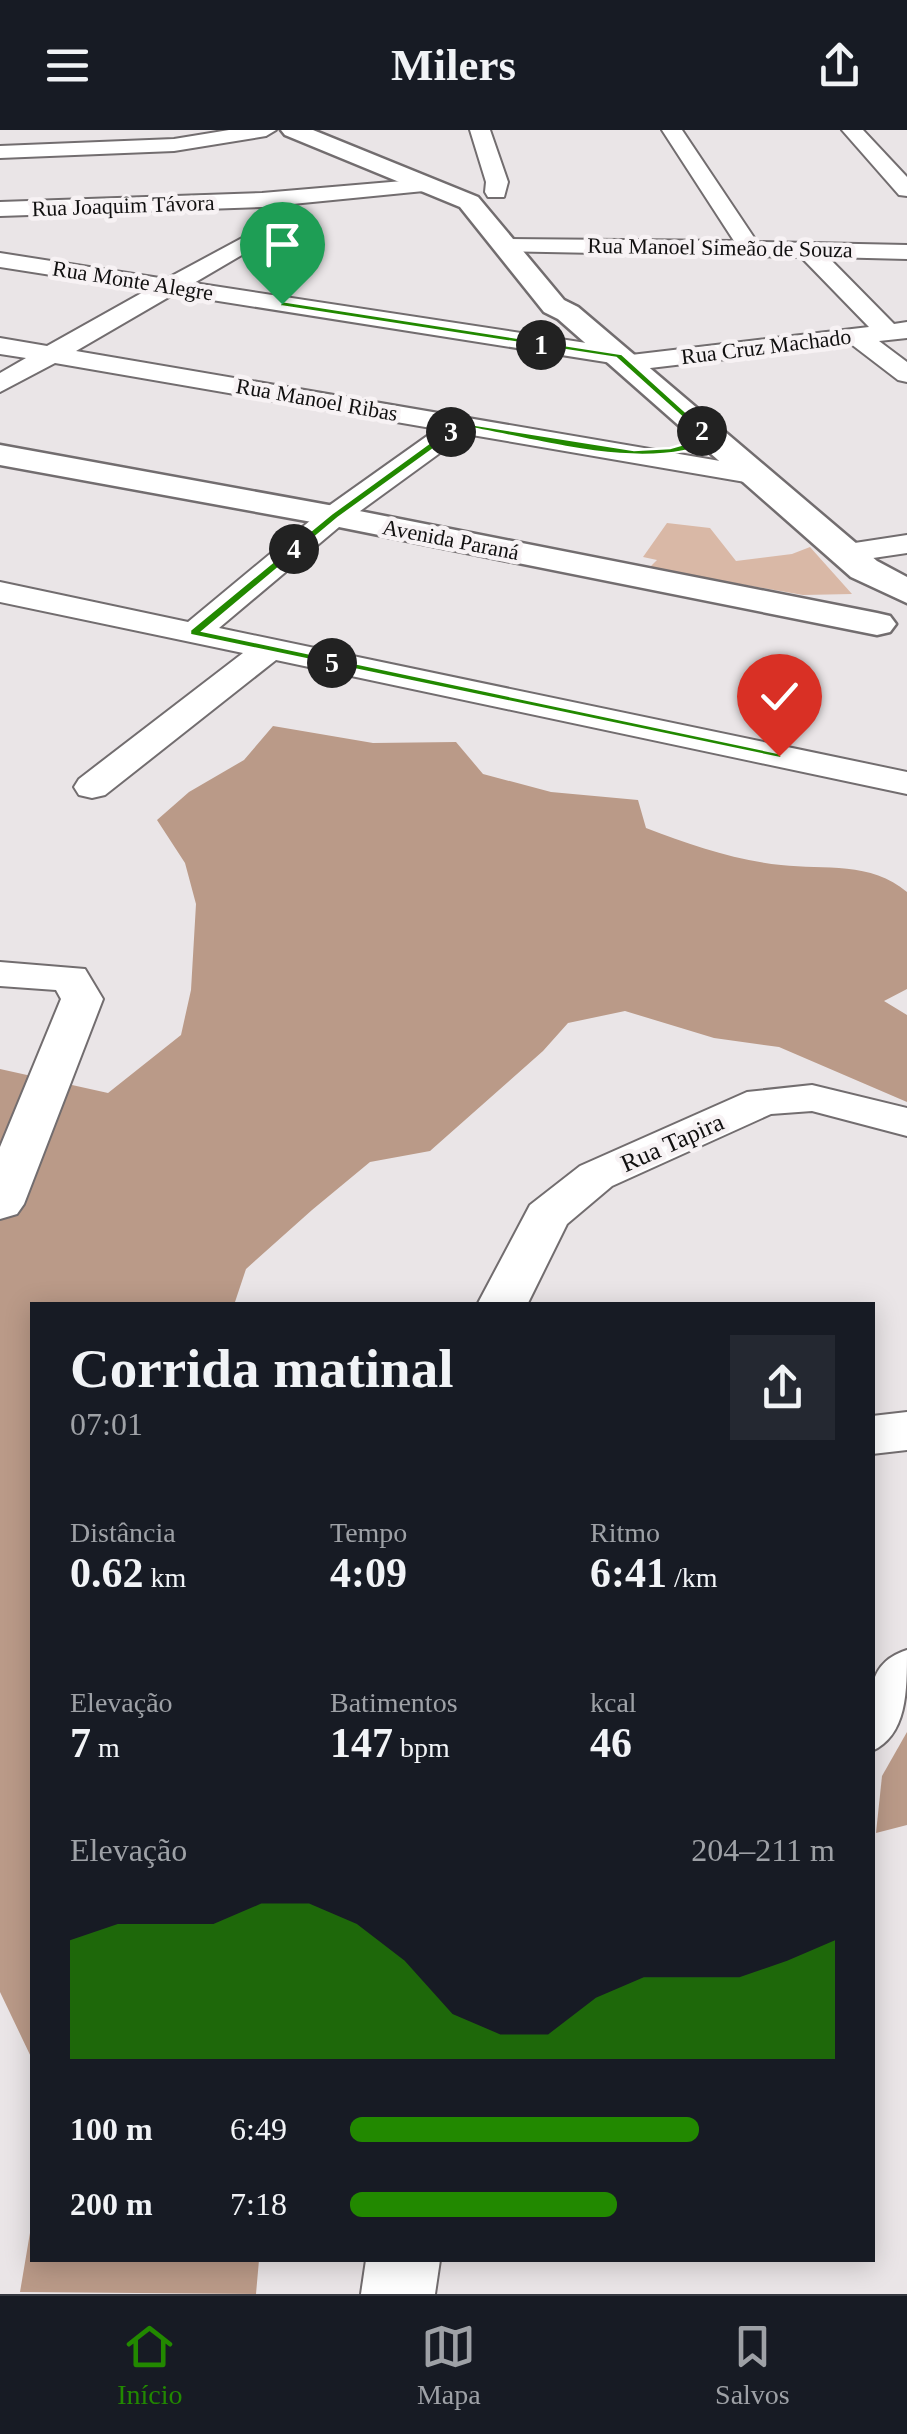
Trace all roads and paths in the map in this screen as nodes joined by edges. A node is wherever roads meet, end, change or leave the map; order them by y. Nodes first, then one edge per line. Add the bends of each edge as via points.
1 (266, 130) edge
2 (293, 130) edge
3 (480, 130) edge
4 (672, 130) edge
5 (852, 130) edge
6 (0, 152) edge
7 (430, 186) junction
8 (907, 190) edge
9 (485, 195) junction
10 (0, 209) edge
11 (244, 244) dead end
12 (520, 245) junction
13 (750, 248) junction
14 (807, 249) junction
15 (907, 252) edge
16 (0, 260) edge
17 (171, 286) junction
18 (267, 287) dead end
19 (571, 316) junction
20 (898, 331) edge
21 (539, 333) junction
22 (856, 336) junction
23 (502, 339) junction
24 (0, 346) edge
25 (52, 354) junction
26 (622, 360) junction
27 (907, 374) edge
28 (0, 384) edge
29 (462, 424) junction
30 (712, 440) junction
31 (634, 453) junction
32 (0, 455) edge
33 (751, 474) junction
34 (334, 516) junction
35 (907, 544) edge
36 (0, 592) edge
37 (882, 597) edge
38 (194, 633) junction
39 (269, 650) junction
40 (907, 783) edge
41 (92, 787) dead end
42 (0, 974) edge
43 (907, 1122) edge
44 (0, 1204) edge
45 (504, 1302) edge
46 (907, 1431) edge
47 (875, 1435) edge
48 (907, 1673) edge
49 (875, 1723) edge
50 (403, 2262) edge
51 (398, 2294) edge

1 - 6 street via 174,145
2 - 7 main road
3 - 9 street via 497,182
4 - 13 street
5 - 8 street
7 - 9 main road
7 - 10 street, Rua Joaquim Távora via 262,200
9 - 12 main road
11 - 17 street
12 - 13 street, Rua Manoel Simeão de Souza
12 - 19 main road
13 - 14 street, Rua Manoel Simeão de Souza
14 - 15 street, Rua Manoel Simeão de Souza
14 - 20 street
16 - 17 street, Rua Monte Alegre
17 - 23 street, Rua Monte Alegre
17 - 25 street
18 - 21 street
19 - 21 street, Rua Monte Alegre
19 - 26 main road
20 - 22 street, Rua Cruz Machado
21 - 23 street, Rua Monte Alegre
22 - 26 street, Rua Cruz Machado
22 - 27 street
23 - 26 street, Rua Monte Alegre
24 - 25 street, Rua Manoel Ribas
25 - 28 street
25 - 29 street, Rua Manoel Ribas
26 - 30 main road
29 - 31 street, Rua Manoel Ribas
29 - 34 street
30 - 31 street, Rua Manoel Ribas
30 - 33 main road
31 - 33 street, Rua Manoel Ribas
32 - 34 main road, Avenida Paraná
33 - 37 main road
34 - 37 main road, Avenida Paraná via 784,605
34 - 38 street
35 - 37 street
36 - 38 street
38 - 39 street
39 - 40 street
39 - 41 street
42 - 44 street via 70,978 82,999
43 - 45 street, Rua Tapira via 812,1098 763,1100 596,1176 547,1216
46 - 47 street
48 - 49 street
50 - 51 street

